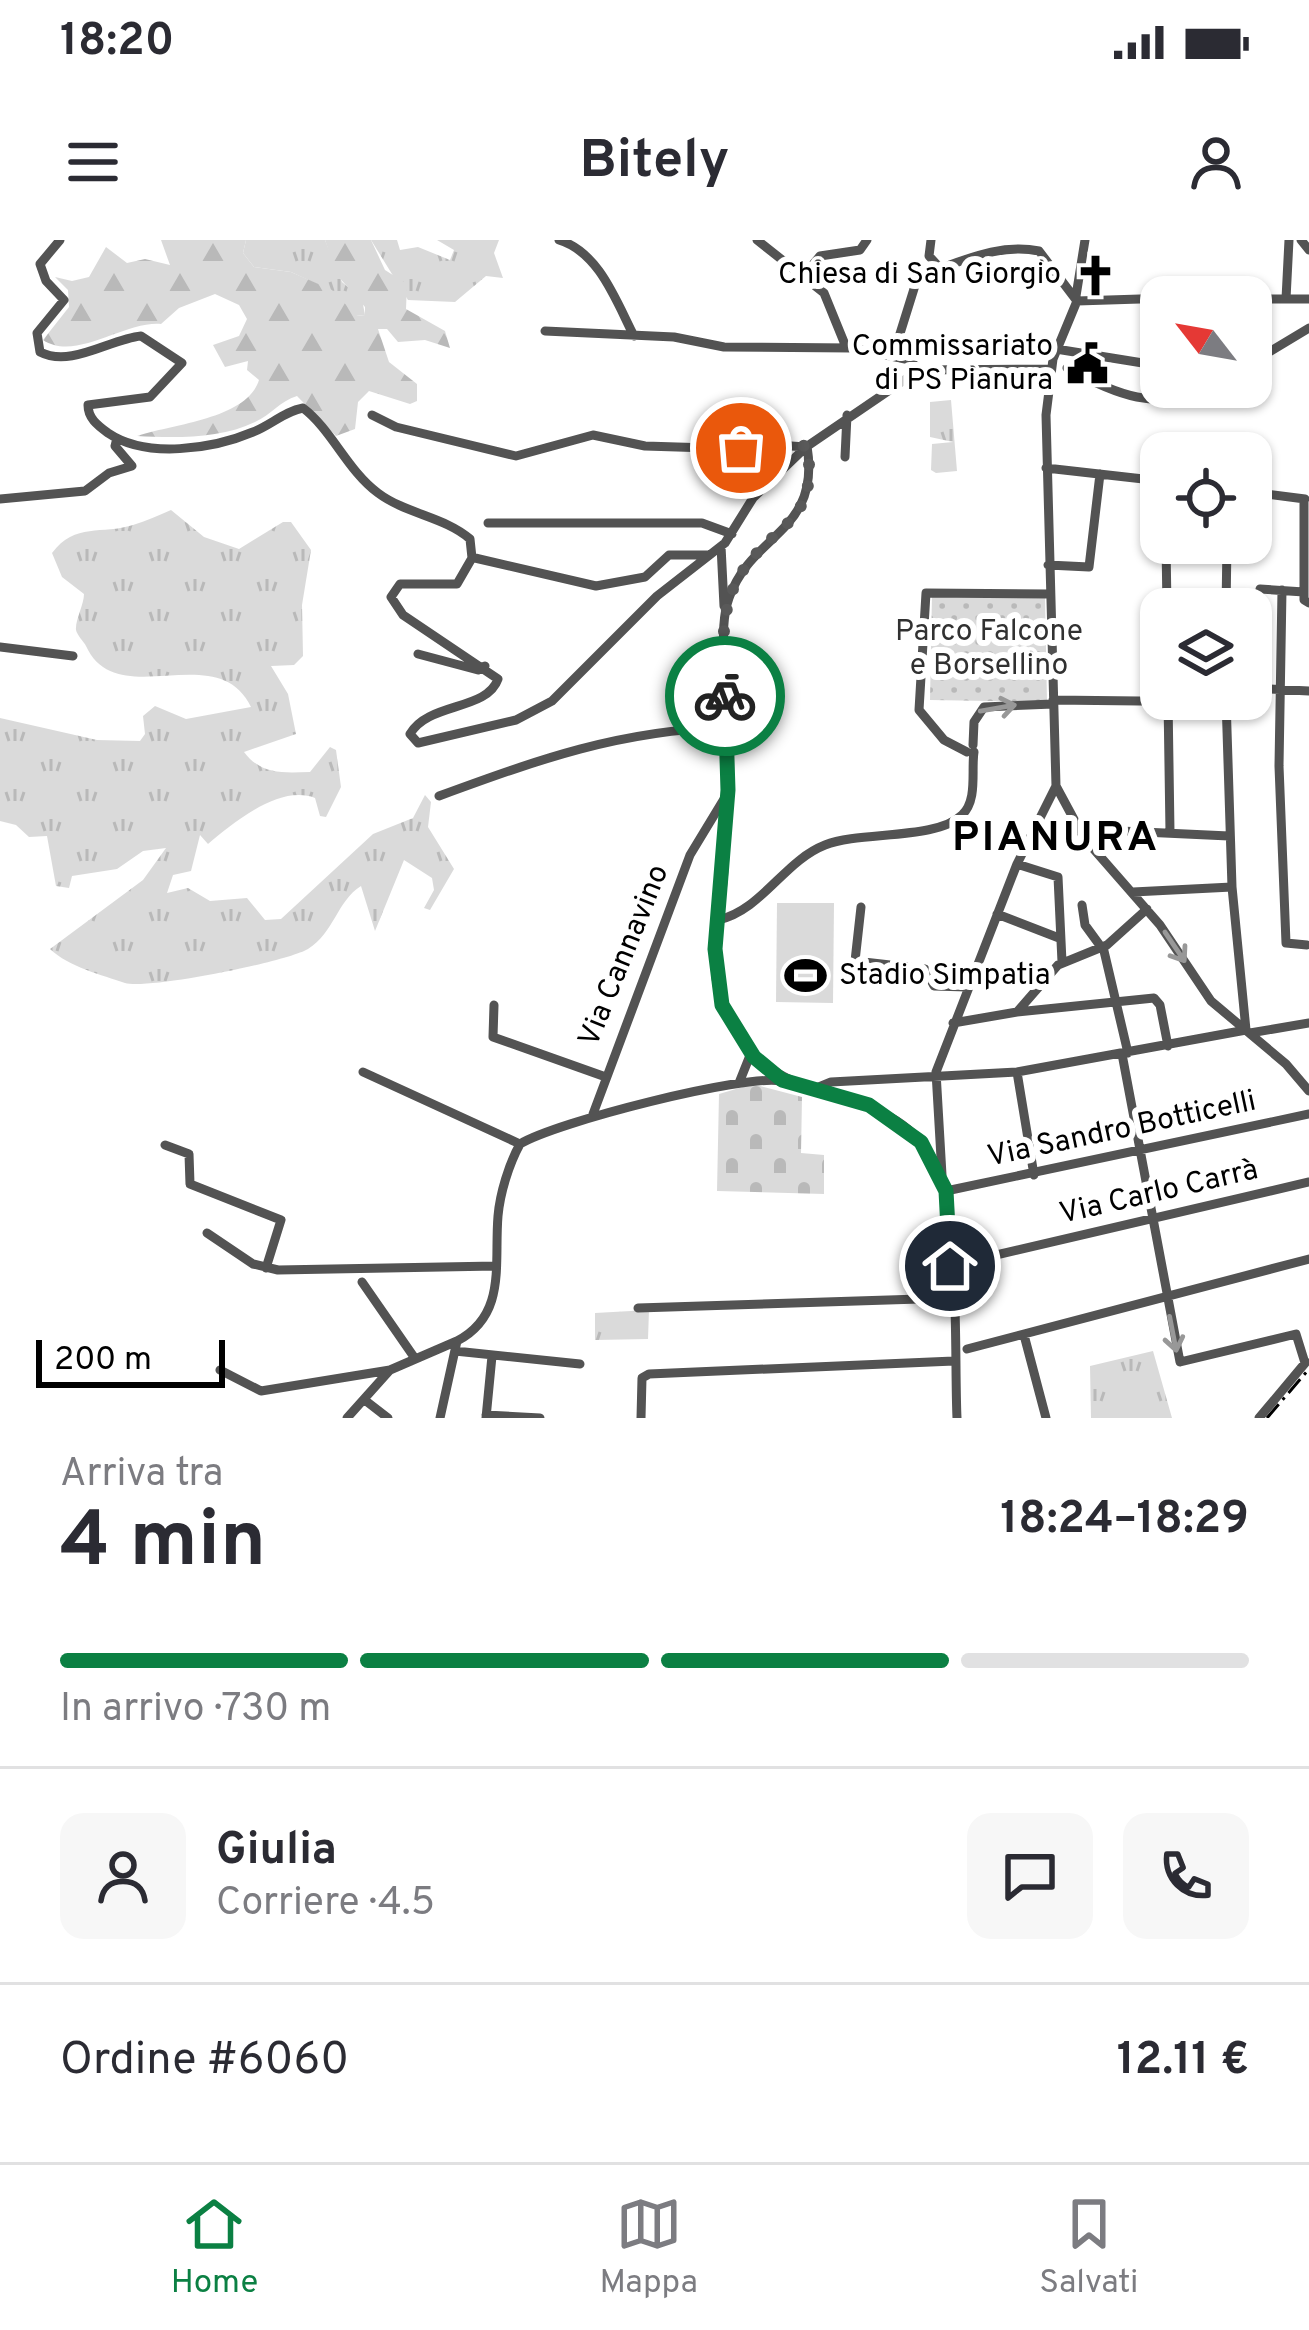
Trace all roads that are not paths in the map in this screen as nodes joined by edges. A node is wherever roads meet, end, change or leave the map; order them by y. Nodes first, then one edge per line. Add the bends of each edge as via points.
1 (60, 240) edge
2 (559, 240) edge
3 (757, 240) edge
4 (867, 240) edge
5 (931, 240) edge
6 (1085, 240) edge
7 (1288, 240) edge
8 (1301, 240) edge
9 (1309, 250) edge
10 (940, 268) junction
11 (806, 274) junction
12 (1272, 299) edge
13 (1286, 299) junction
14 (1309, 299) edge
15 (1140, 300) edge
16 (1077, 302) junction
17 (1309, 328) edge
18 (545, 331) dead end
19 (634, 336) junction
20 (846, 347) junction
21 (1272, 350) edge
22 (893, 356) junction
23 (1054, 360) junction
24 (1140, 364) edge
25 (1067, 368) dead end
26 (919, 370) junction
27 (1140, 396) edge
28 (372, 415) dead end
29 (847, 415) junction
30 (117, 438) junction
31 (807, 447) junction
32 (845, 457) dead end
33 (1046, 468) junction
34 (1100, 474) junction
35 (1140, 479) edge
36 (1272, 495) edge
37 (0, 499) edge
38 (1306, 499) edge
39 (488, 523) dead end
40 (732, 534) junction
41 (721, 546) junction
42 (709, 555) junction
43 (475, 558) dead end
44 (1048, 565) junction
45 (1272, 590) edge
46 (1282, 590) junction
47 (1048, 594) junction
48 (1306, 598) edge
49 (726, 611) junction
50 (0, 647) edge
51 (418, 654) dead end
52 (73, 656) dead end
53 (485, 666) junction
54 (1272, 689) edge
55 (1279, 689) junction
56 (1309, 691) edge
57 (1140, 700) edge
58 (1053, 702) junction
59 (1168, 720) edge
60 (1226, 720) edge
61 (726, 727) junction
62 (970, 751) junction
63 (1056, 786) junction
64 (728, 790) junction
65 (439, 796) dead end
66 (1078, 830) junction
67 (1169, 832) junction
68 (1229, 836) junction
69 (1017, 864) junction
70 (1232, 887) junction
71 (1132, 892) junction
72 (1082, 905) dead end
73 (861, 907) dead end
74 (1147, 909) junction
75 (719, 914) junction
76 (997, 914) junction
77 (1059, 938) junction
78 (1307, 945) edge
79 (1102, 947) junction
80 (1062, 962) junction
81 (968, 987) junction
82 (1034, 992) junction
83 (1115, 1000) junction
84 (494, 1005) dead end
85 (1048, 1010) junction
86 (1017, 1012) junction
87 (953, 1023) junction
88 (1309, 1023) edge
89 (1248, 1032) junction
90 (1168, 1046) junction
91 (750, 1048) junction
92 (1125, 1053) junction
93 (363, 1072) dead end
94 (1017, 1072) junction
95 (758, 1074) junction
96 (603, 1076) junction
97 (788, 1080) junction
98 (934, 1080) junction
99 (739, 1083) junction
100 (808, 1088) junction
101 (1309, 1091) edge
102 (592, 1114) junction
103 (1309, 1114) edge
104 (520, 1144) junction
105 (165, 1145) dead end
106 (1139, 1154) junction
107 (939, 1159) junction
108 (1034, 1174) junction
109 (1309, 1182) edge
110 (944, 1185) junction
111 (1151, 1222) junction
112 (207, 1233) dead end
113 (1309, 1259) edge
114 (496, 1266) junction
115 (950, 1266) junction
116 (266, 1268) junction
117 (362, 1282) dead end
118 (951, 1298) junction
119 (1165, 1298) junction
120 (638, 1308) dead end
121 (1024, 1335) junction
122 (456, 1346) junction
123 (967, 1349) dead end
124 (492, 1356) junction
125 (414, 1357) junction
126 (954, 1361) junction
127 (1307, 1361) edge
128 (580, 1364) dead end
129 (220, 1370) dead end
130 (390, 1370) junction
131 (366, 1401) junction
132 (486, 1417) edge
133 (347, 1418) edge
134 (388, 1418) edge
135 (440, 1418) edge
136 (540, 1418) edge
137 (640, 1418) edge
138 (957, 1418) edge
139 (1046, 1418) edge
140 (1259, 1418) edge

1 - 30 street via 40,263 64,300 38,332 40,352 90,352 141,336 182,363 150,397 88,405
2 - 19 street via 597,268
3 - 11 street
4 - 11 street via 860,250 820,256
5 - 10 street via 929,256
6 - 16 street
7 - 13 street
8 - 9 street
10 - 16 street via 947,260 1020,248 1045,256
10 - 22 street via 918,275
11 - 20 street via 836,312
12 - 13 street
13 - 14 street
15 - 16 street
16 - 23 street
17 - 21 street
18 - 19 street
19 - 20 street via 724,347
20 - 22 street
22 - 26 street
23 - 24 street
23 - 26 street
23 - 33 street
25 - 27 street via 1116,394
26 - 29 street
28 - 31 street via 516,457 593,435 661,447
29 - 31 street
29 - 32 street
30 - 37 street via 132,466 93,488
30 - 53 street via 196,446 246,435 297,409 310,412 375,491 470,539 472,557 457,584 400,584 391,597 403,615
31 - 40 street via 753,498
31 - 49 street via 810,489 793,523 739,576
33 - 34 street
33 - 44 street
34 - 35 street
34 - 44 street via 1089,567
36 - 38 street
38 - 48 street
39 - 40 street via 702,523
40 - 41 street
41 - 42 street
41 - 49 street
42 - 43 street via 669,555 645,577 596,586
42 - 53 street via 535,712 428,744 412,740 420,721 496,687
44 - 47 street
45 - 46 street
46 - 48 street
46 - 55 street
47 - 58 street
47 - 62 street via 925,595 919,710 949,743
49 - 61 street
50 - 52 street
51 - 53 street
54 - 55 street
55 - 56 street
55 - 78 street via 1286,943
57 - 58 street
62 -> 58 street via 984,707
58 - 63 street
59 - 67 street
60 - 68 street
61 - 64 street
61 - 65 street via 639,733
62 - 75 street via 970,800 961,817 827,844 752,902
63 - 66 street
63 - 69 street
64 - 75 street
64 - 96 street, Via Cannavino via 690,855
66 - 67 street
66 - 71 street
67 - 68 street
68 - 70 street
69 - 76 street
69 - 77 street via 1057,874
70 - 71 street
70 - 89 street
71 - 74 street
72 - 79 street via 1085,926
73 - 81 street via 854,961 927,970 936,987
74 - 79 street
74 -> 89 street via 1211,1001
75 - 91 street via 718,994
76 - 77 street
76 - 81 street
77 - 80 street
79 - 80 street
79 - 83 street
80 - 82 street
81 - 87 street
82 - 85 street
82 - 86 street
83 - 85 street
83 - 90 street via 1157,1000
83 - 92 street
84 - 96 street via 493,1037
85 - 86 street
86 - 87 street
87 - 98 street
88 - 89 street
89 - 90 street
89 - 101 street
90 - 92 street
91 - 95 street
91 - 97 street
91 - 99 street
92 - 94 street
92 - 106 street
93 - 104 street
94 - 98 street
94 - 108 street
95 - 97 street
95 - 99 street
96 - 102 street, Via Cannavino
97 - 100 street
98 - 100 street
98 - 107 street
99 - 102 street
100 - 107 street via 883,1112
102 - 104 street
103 - 106 street, Via Sandro Botticelli
104 - 114 street via 500,1200
105 - 116 street via 189,1154 190,1184 281,1220
106 - 108 street, Via Sandro Botticelli
106 - 111 street
107 - 110 street
108 - 110 street, Via Sandro Botticelli
109 - 111 street, Via Carlo Carrà
110 - 115 street
111 - 115 street, Via Carlo Carrà
111 - 119 street
112 - 116 street
113 - 119 street
114 - 116 street
114 - 122 street via 488,1316
115 - 118 street
117 - 125 street
118 - 120 street
118 - 126 street
119 - 121 street
119 -> 127 street via 1180,1362 1296,1334
121 - 123 street
121 - 139 street
122 - 124 street
122 - 125 street
122 - 135 street
124 - 128 street
124 - 132 street
125 - 130 street
126 - 137 street via 649,1373
126 - 138 street
127 - 140 street
129 - 130 street via 262,1391
130 - 131 street
131 - 133 street
131 - 134 street
132 - 136 street

